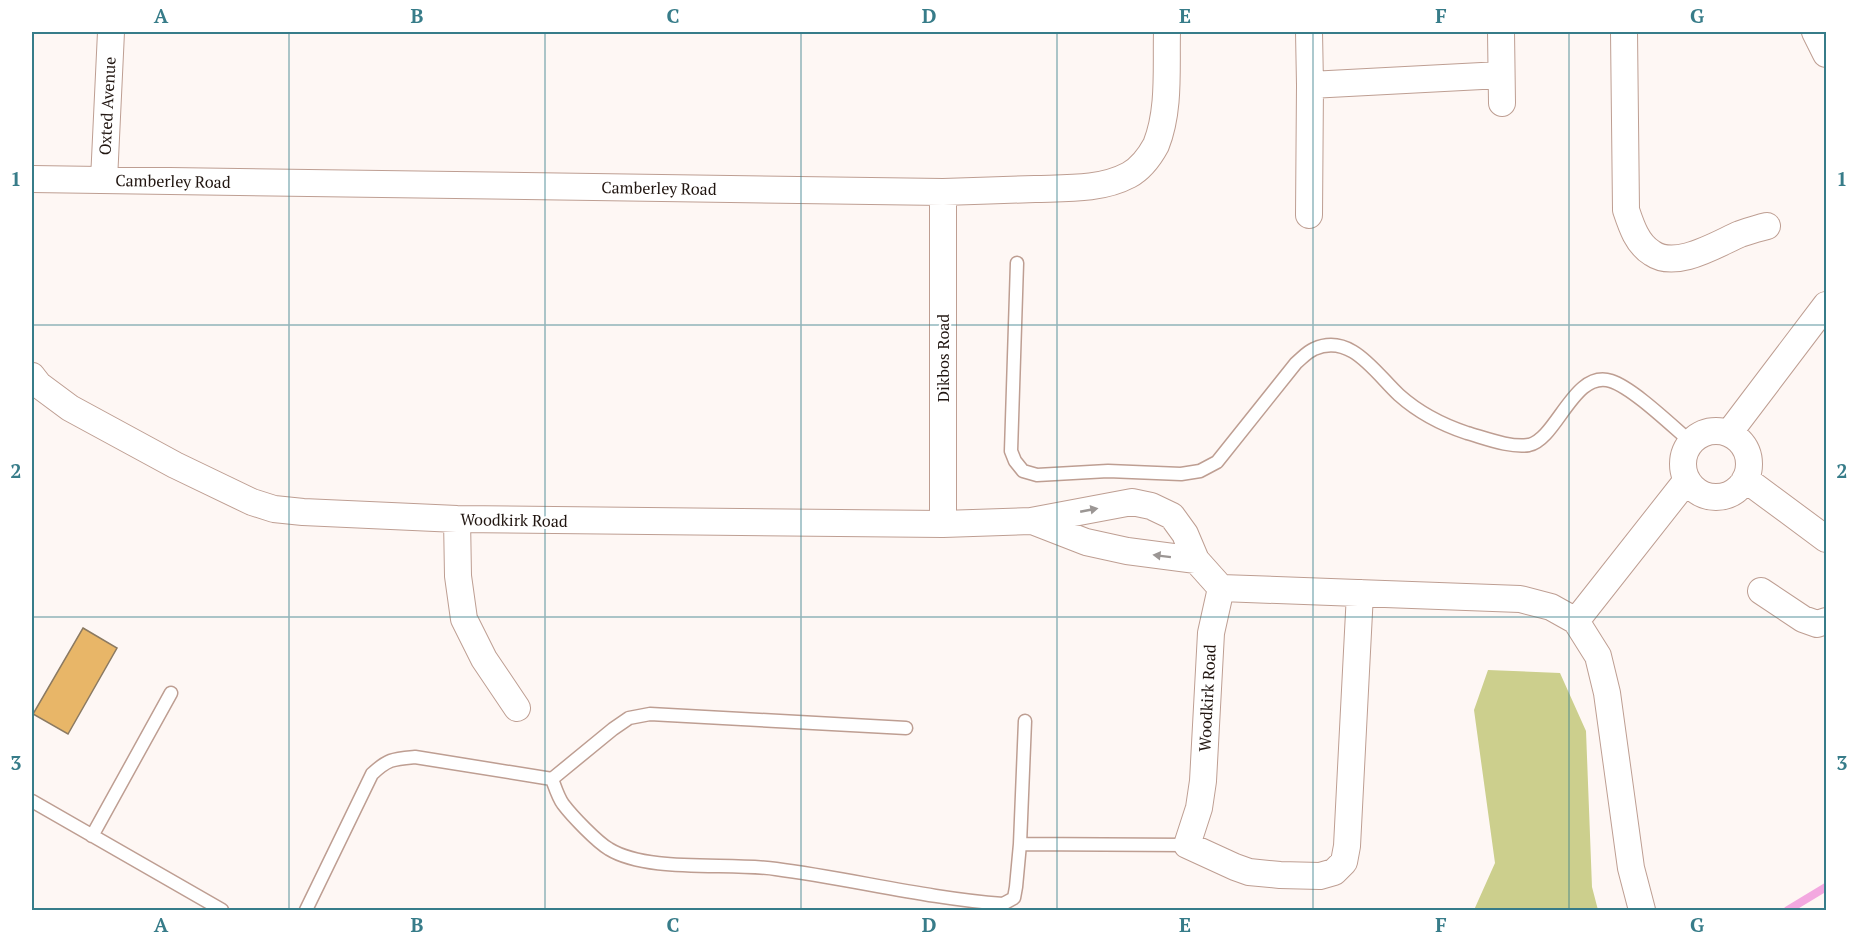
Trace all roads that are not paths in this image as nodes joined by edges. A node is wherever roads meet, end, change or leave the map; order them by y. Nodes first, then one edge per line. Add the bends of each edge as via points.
1 (111, 32) edge
2 (1167, 32) edge
3 (1309, 32) edge
4 (1501, 32) edge
5 (1624, 32) edge
6 (1815, 32) edge
7 (1827, 54) edge
8 (1501, 75) junction
9 (1310, 85) junction
10 (1502, 102) dead end
11 (32, 179) edge
12 (104, 180) junction
13 (943, 192) junction
14 (1309, 216) dead end
15 (1767, 226) dead end
16 (1017, 262) dead end
17 (1827, 305) edge
18 (32, 376) edge
19 (1729, 434) junction
20 (1691, 442) junction
21 (1745, 479) junction
22 (1687, 480) junction
23 (457, 519) junction
24 (1032, 521) junction
25 (943, 524) junction
26 (1827, 539) edge
27 (1196, 560) junction
28 (1221, 588) junction
29 (1761, 591) dead end
30 (1360, 593) junction
31 (1576, 621) junction
32 (1827, 621) edge
33 (171, 693) dead end
34 (517, 708) dead end
35 (1025, 721) dead end
36 (906, 728) dead end
37 (552, 779) junction
38 (32, 801) edge
39 (92, 836) junction
40 (1020, 844) junction
41 (1187, 845) junction
42 (222, 910) edge
43 (306, 910) edge
44 (1642, 910) edge

1 - 12 street, Oxted Avenue
2 - 13 street, Camberley Road via 1163,120 1148,159 1130,174 1105,184 1076,188
3 - 9 street
4 - 8 street
5 - 15 street via 1626,210 1641,243 1652,254 1680,258
6 - 7 street
8 - 9 street
8 - 10 street
9 - 14 street
11 - 12 street, Camberley Road
12 - 13 street, Camberley Road
13 - 25 street, Dikbos Road
16 - 20 lane via 1011,451 1023,471 1037,475 1200,471 1217,462 1296,363 1312,350 1328,344 1357,354 1400,395 1431,417 1496,442 1531,445 1580,391 1599,379 1631,392
17 - 19 street
18 - 23 street, Woodkirk Road via 70,408 252,502 303,512
19 - 20 street via 1709,432
19 - 21 street via 1738,439 1748,458
20 - 22 street via 1683,460
21 - 22 street via 1739,488 1721,496 1701,493
21 - 26 street
22 - 31 street
23 - 25 street, Woodkirk Road
23 - 34 street via 464,619 484,659
24 - 25 street, Woodkirk Road
27 -> 24 street, Woodkirk Road via 1086,542
24 -> 27 street, Woodkirk Road via 1132,502 1152,506 1172,516
27 - 28 street, Woodkirk Road
28 - 30 street
28 - 41 street, Woodkirk Road via 1211,633 1203,781
29 - 32 street via 1803,619 1817,624
30 - 31 street via 1520,598 1551,607
30 - 41 street via 1344,862 1334,872 1320,876 1249,872
31 - 44 street via 1598,656 1607,693 1631,868
33 - 39 lane
35 - 40 lane
36 - 37 lane via 650,714 630,718 613,729
37 - 40 lane via 563,804 609,849 659,864 776,869 1003,904 1014,898
37 - 43 lane via 415,756 383,763 372,774
38 - 39 lane
39 - 42 lane
40 - 41 lane

